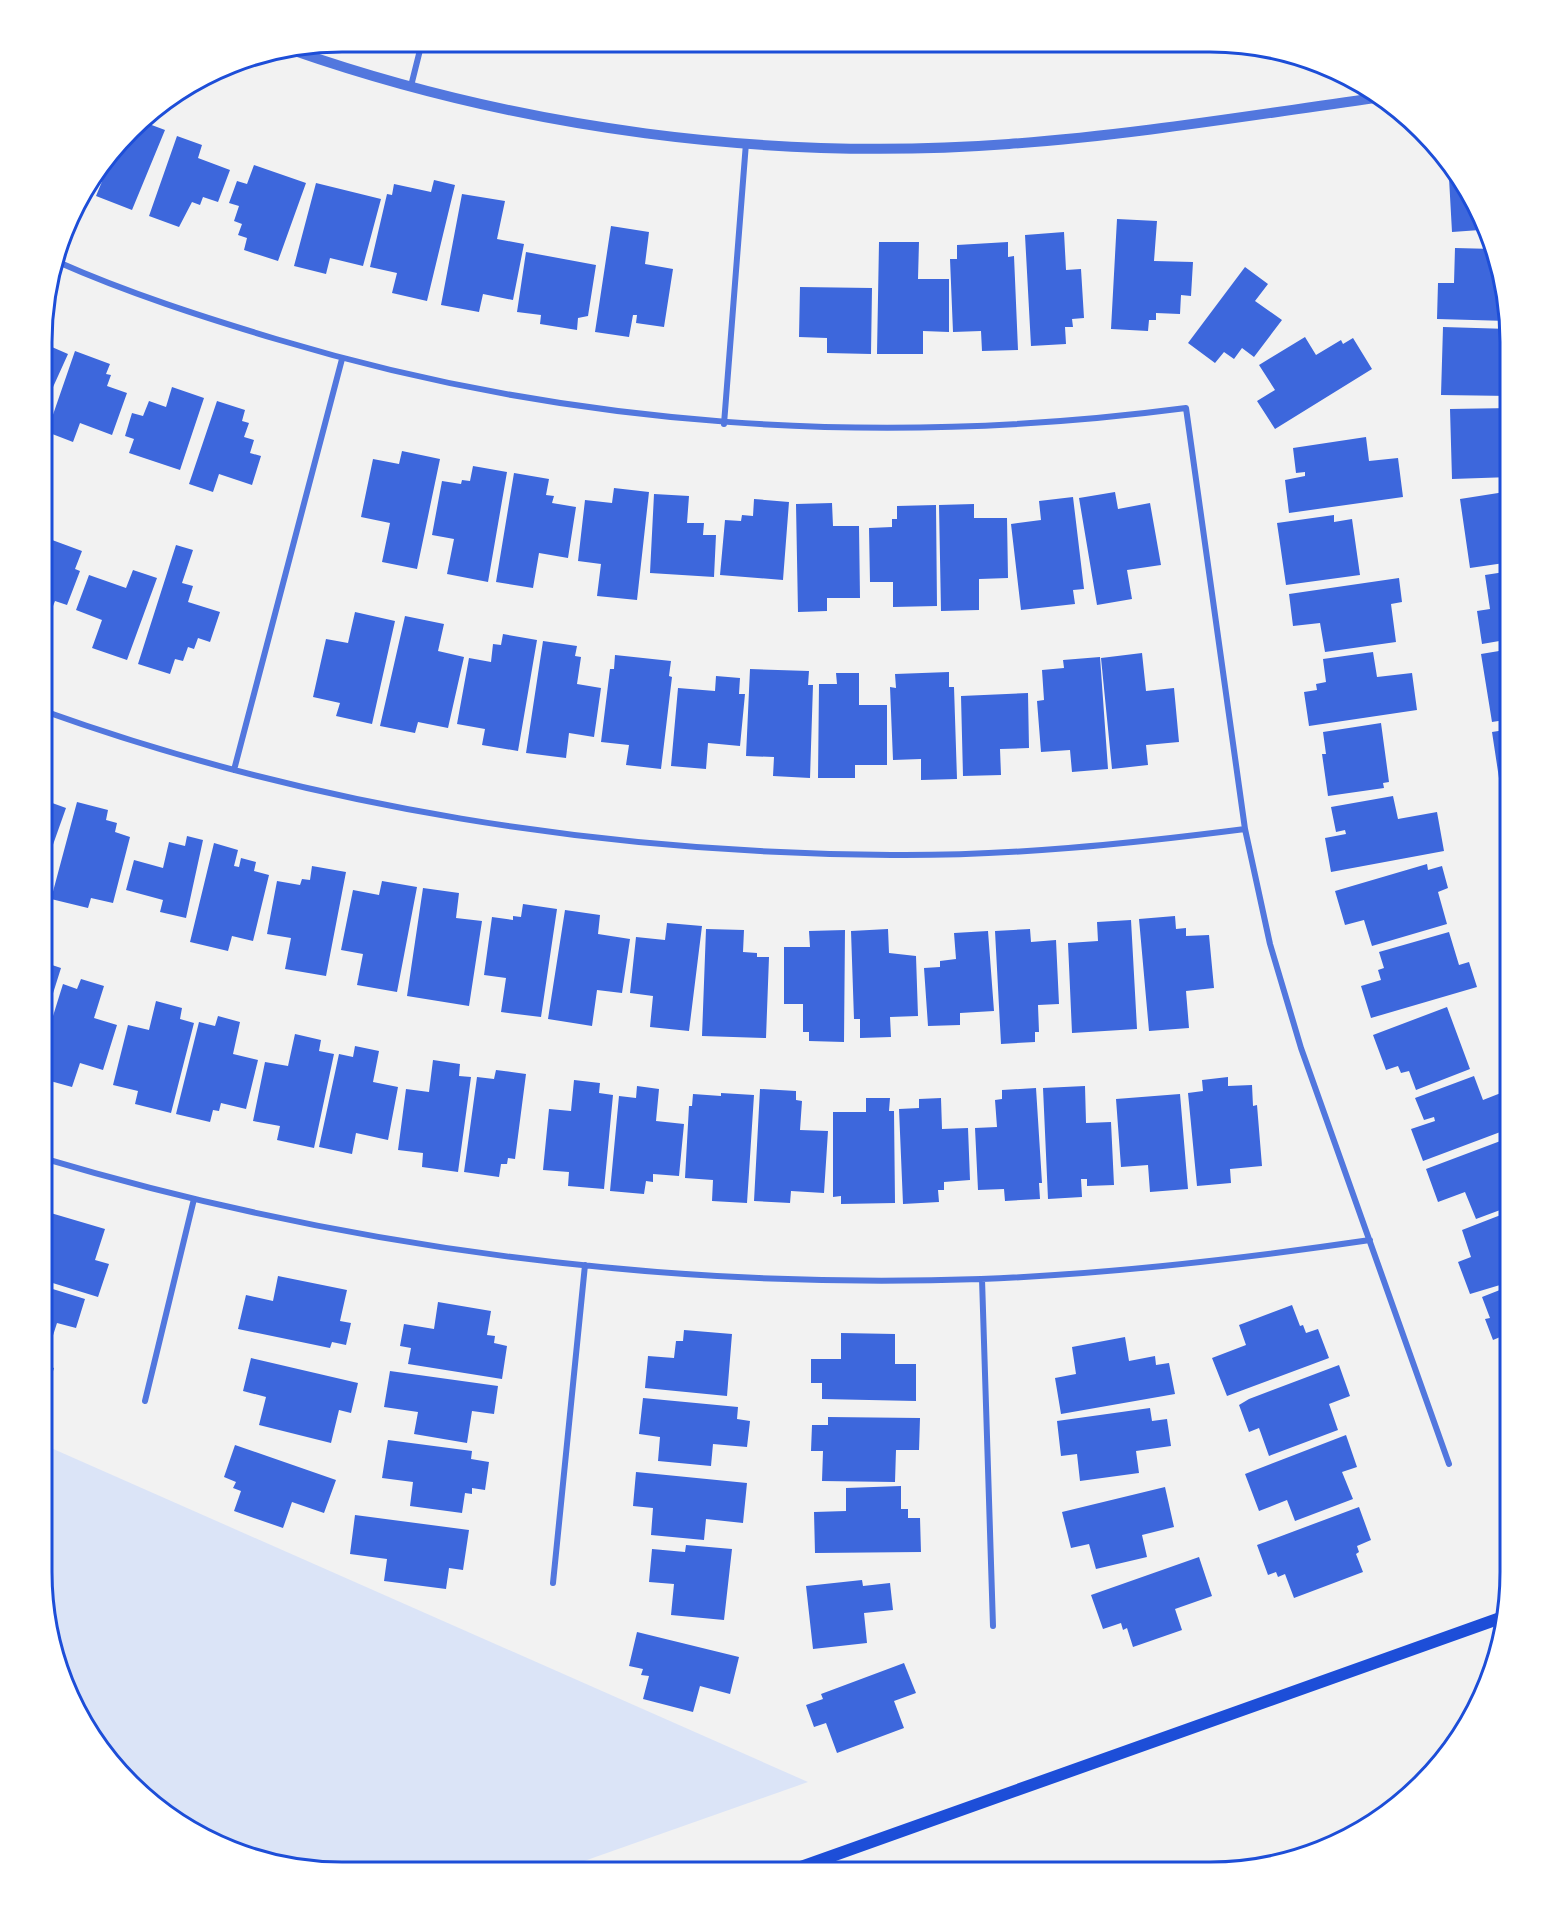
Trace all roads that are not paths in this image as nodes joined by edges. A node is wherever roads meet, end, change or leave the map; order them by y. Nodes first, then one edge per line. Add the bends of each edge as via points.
1 (419, 52) edge
2 (307, 55) edge
3 (410, 87) junction
4 (1369, 99) edge
5 (746, 143) junction
6 (63, 264) edge
7 (342, 359) junction
8 (724, 424) junction
9 (53, 714) edge
10 (234, 770) junction
11 (1245, 829) junction
12 (53, 1161) edge
13 (194, 1199) junction
14 (1370, 1240) junction
15 (585, 1265) junction
16 (982, 1279) junction
17 (145, 1401) dead end
18 (1449, 1464) dead end
19 (553, 1583) dead end
20 (1497, 1620) edge
21 (993, 1626) dead end
22 (815, 1862) edge

1 - 3 street
2 - 3 street
3 - 5 street via 622,130
4 - 5 street via 1007,144 878,148
5 - 8 street
6 - 7 street via 207,318
7 - 8 street via 560,404
7 - 10 street
8 - 11 street via 873,429 1010,425 1186,408
9 - 10 street
10 - 11 street via 363,801 495,825 627,842 760,852 894,855 1027,851
11 - 14 street via 1270,944 1298,1038
12 - 13 street
13 - 15 street via 346,1231
13 - 17 street
14 - 16 street via 1137,1270
14 - 18 street
15 - 16 street via 741,1277
15 - 19 street
16 - 21 street
20 - 22 main road

